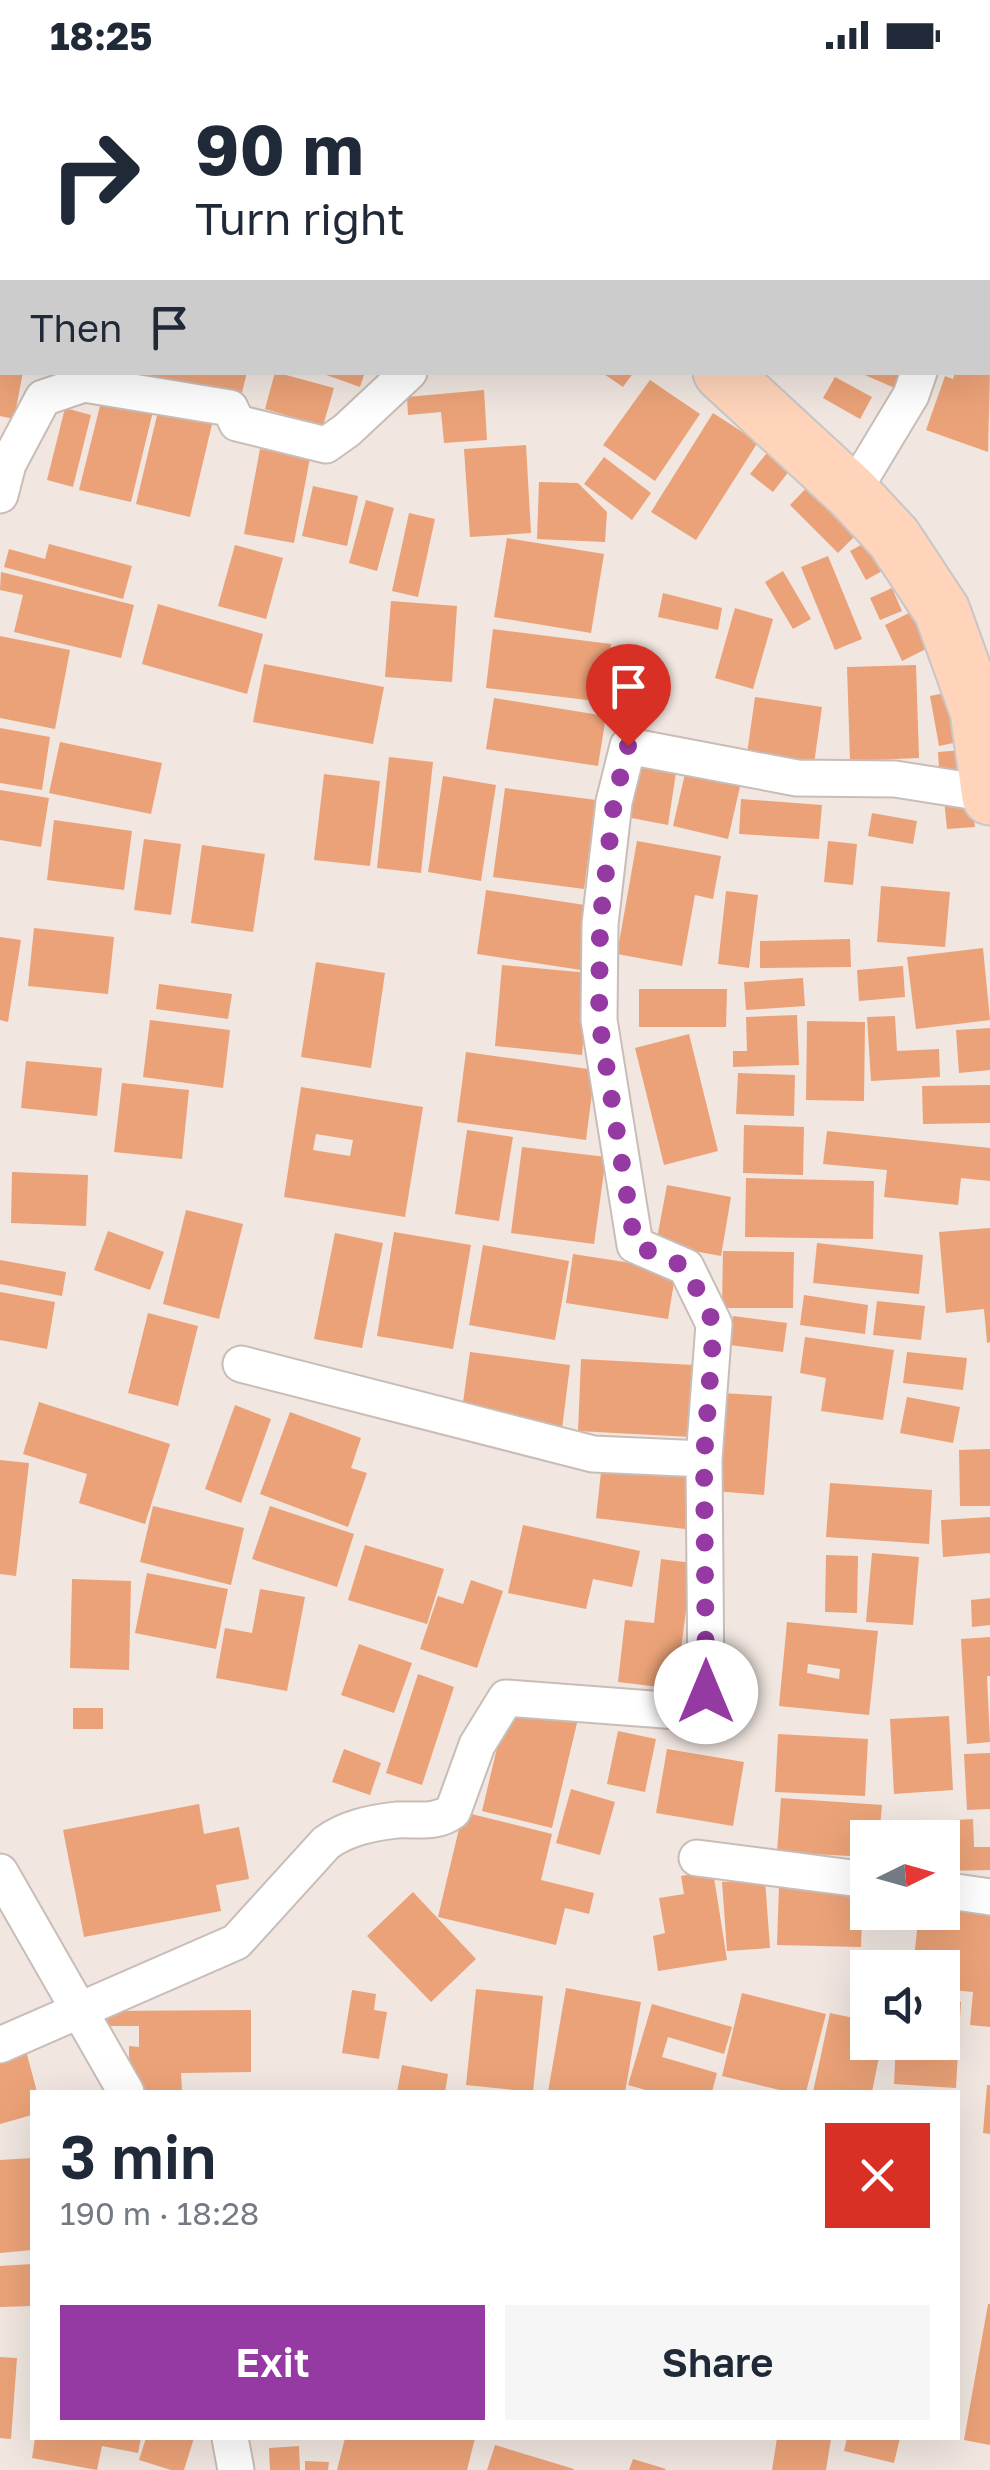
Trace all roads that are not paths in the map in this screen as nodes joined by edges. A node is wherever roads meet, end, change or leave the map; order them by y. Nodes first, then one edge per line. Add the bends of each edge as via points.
1 (406, 375) edge
2 (723, 375) edge
3 (918, 375) edge
4 (122, 381) edge
5 (47, 384) edge
6 (852, 494) junction
7 (0, 496) edge
8 (990, 796) edge
9 (241, 1364) dead end
10 (704, 1458) junction
11 (697, 1858) dead end
12 (0, 1872) edge
13 (850, 1878) edge
14 (960, 1893) edge
15 (990, 1897) edge
16 (79, 2013) junction
17 (0, 2045) edge
18 (125, 2090) edge
19 (230, 2440) edge
20 (236, 2470) edge

1 - 4 street via 326,444 237,423 230,408
2 - 6 main road
3 - 6 street
4 - 5 street
5 - 7 street via 8,464
6 - 8 main road via 894,538 942,612 978,711
8 - 10 street via 895,779 797,778 628,746 614,802 600,924 599,1020 635,1245 686,1267 714,1324
9 - 10 street via 593,1454
10 - 16 street via 706,1692 690,1712 506,1698 478,1745 453,1811 434,1820 340,1832 236,1942
11 - 13 street
12 - 16 street
14 - 15 street
16 - 17 street
16 - 18 street
19 - 20 street

